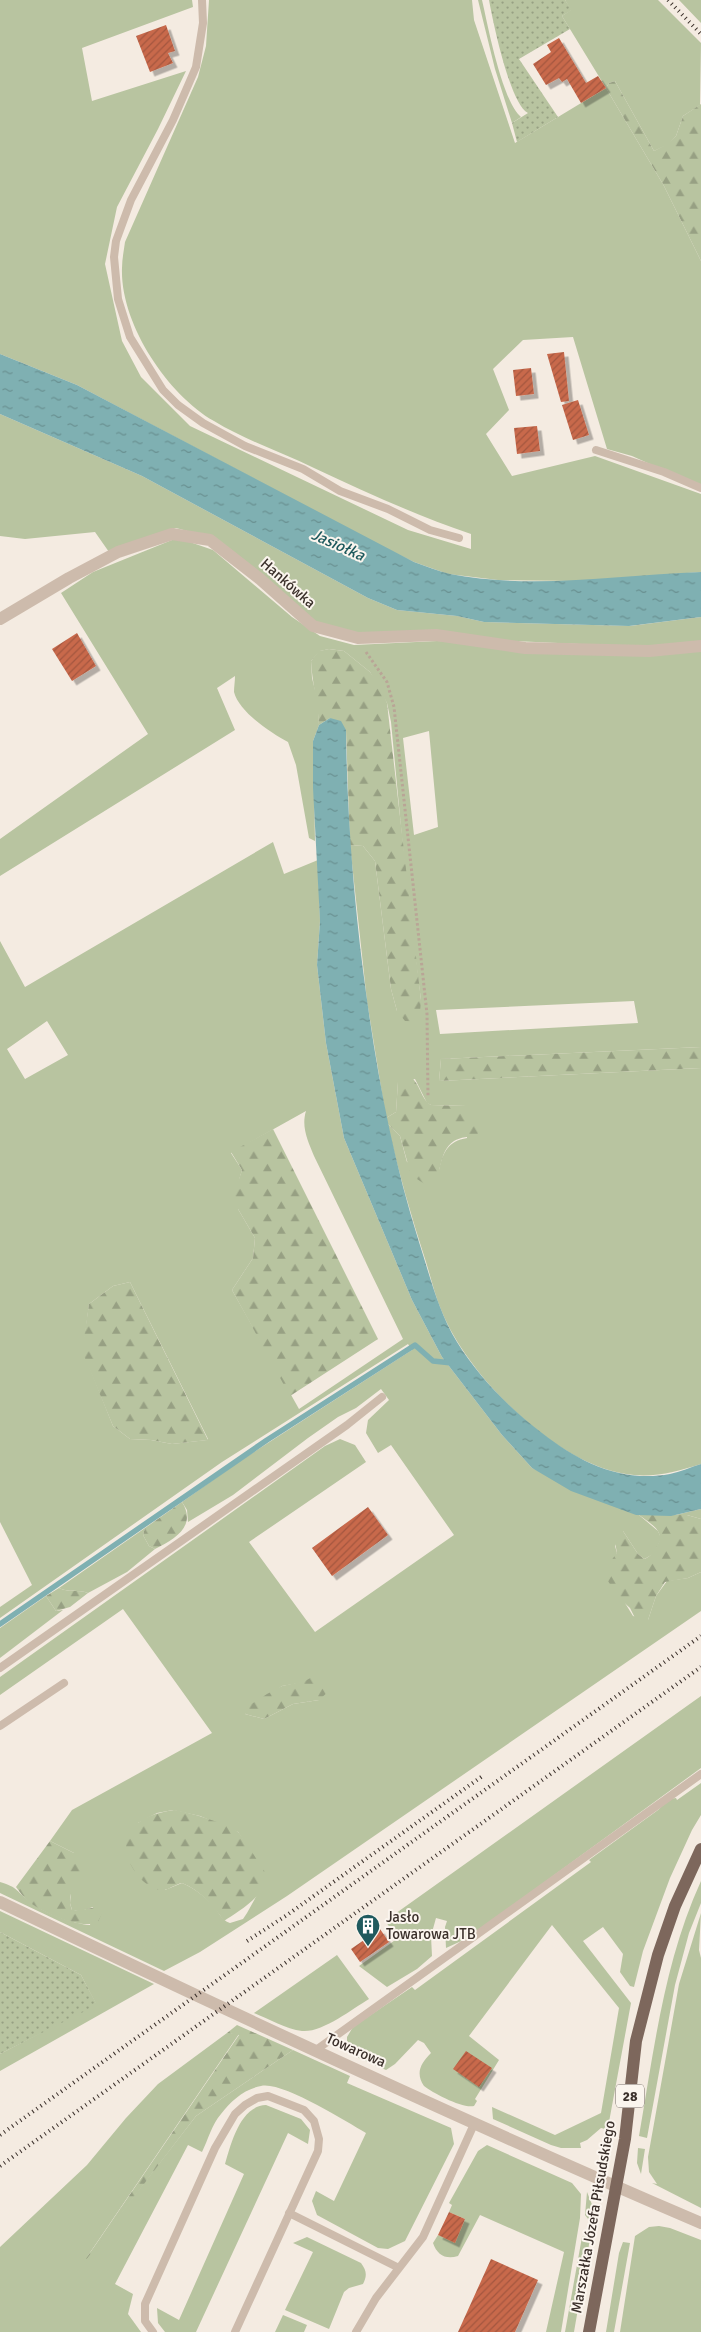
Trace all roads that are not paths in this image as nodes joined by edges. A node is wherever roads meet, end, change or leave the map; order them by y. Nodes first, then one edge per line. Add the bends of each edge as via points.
1 (202, 0) edge
2 (596, 450) dead end
3 (701, 488) edge
4 (459, 538) dead end
5 (0, 619) edge
6 (701, 646) edge
7 (382, 1397) dead end
8 (0, 1668) edge
9 (64, 1683) dead end
10 (0, 1726) edge
11 (701, 1774) edge
12 (701, 1848) edge
13 (0, 1902) edge
14 (316, 2050) junction
15 (475, 2122) junction
16 (616, 2187) junction
17 (288, 2213) junction
18 (701, 2223) edge
19 (399, 2268) junction
20 (153, 2332) edge
21 (235, 2332) edge
22 (356, 2332) edge
23 (589, 2332) edge

1 - 4 lane via 203,23 196,68 131,200 116,242 114,257 118,299 130,337 163,390 202,423 245,446 303,469 340,491 388,509 430,530
2 - 3 lane
5 - 6 street, Hankówka via 118,552 172,534 210,540 313,626 358,638 436,636 525,648 639,650
7 - 8 lane via 348,1425
9 - 10 lane
11 - 14 lane
12 - 16 main road, Marszałka Józefa Piłsudskiego / 28 via 675,1906 644,2006 636,2041
13 - 14 street, Towarowa
14 - 15 street, Towarowa
15 - 16 street, Towarowa
15 - 19 lane via 423,2237
16 - 18 street, Towarowa
16 - 23 main road, Marszałka Józefa Piłsudskiego / 28
17 - 19 lane
17 - 20 lane via 317,2156 317,2128 304,2110 268,2096 257,2098 236,2114 225,2129 149,2296 144,2312 145,2321
17 - 21 lane
19 - 22 lane

